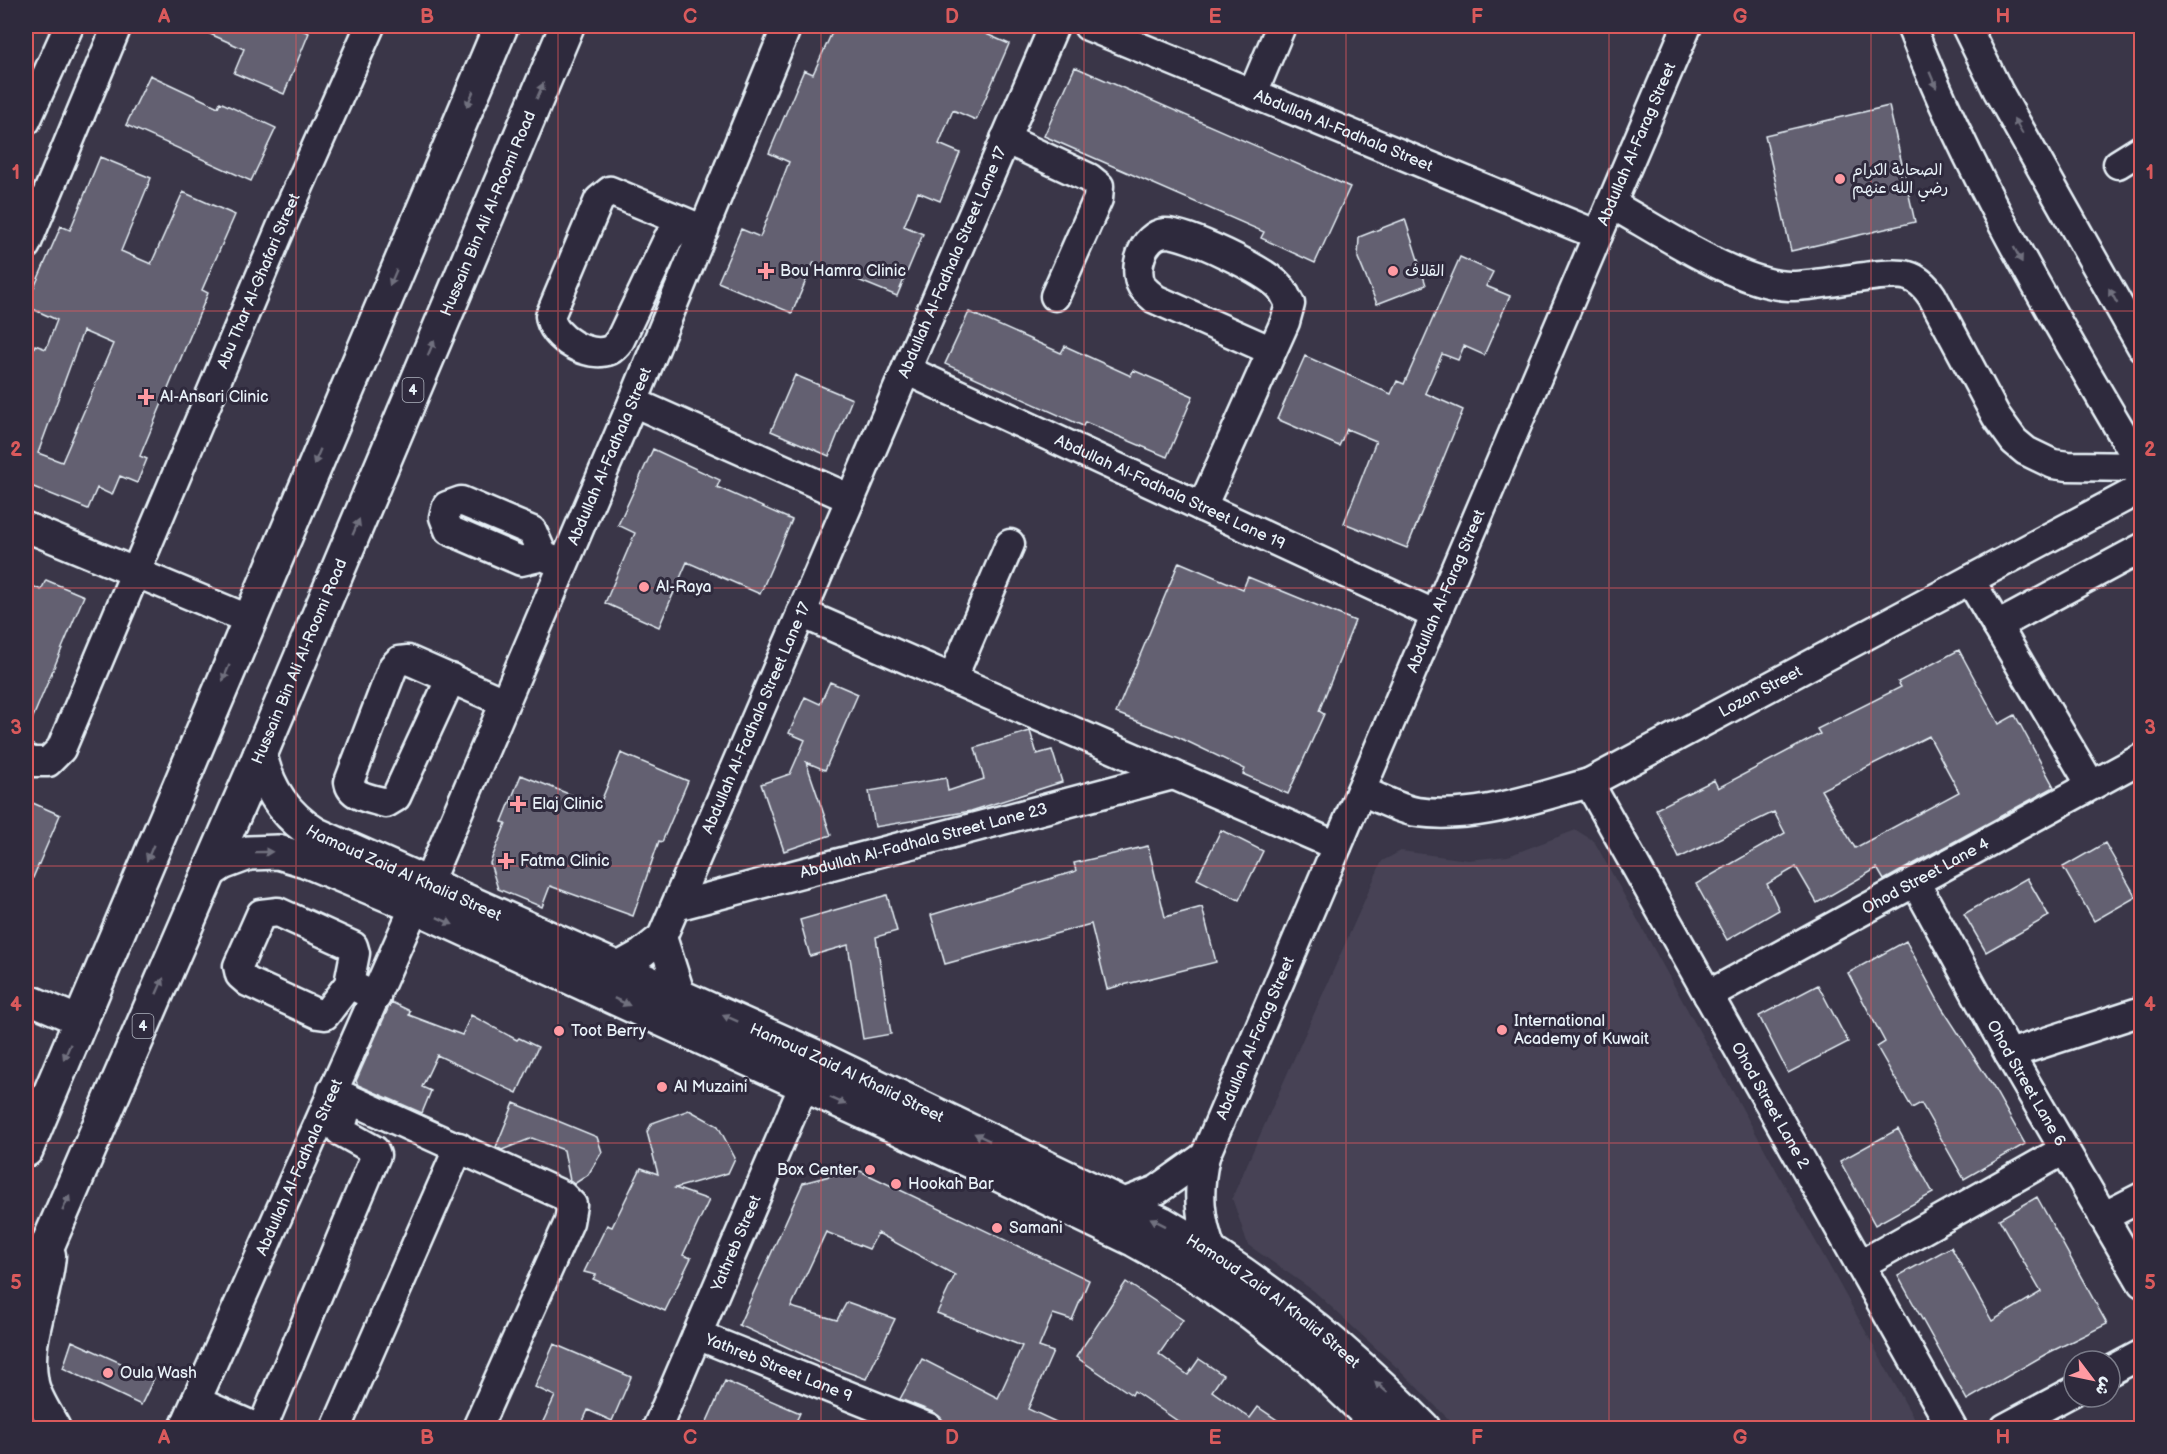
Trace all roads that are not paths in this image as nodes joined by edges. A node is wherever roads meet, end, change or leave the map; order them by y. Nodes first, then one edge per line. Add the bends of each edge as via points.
1 (69, 26) edge
2 (117, 26) edge
3 (370, 26) edge
4 (501, 26) edge
5 (567, 26) edge
6 (788, 26) edge
7 (1054, 26) edge
8 (1088, 26) edge
9 (1281, 26) edge
10 (1687, 26) edge
11 (1911, 26) edge
12 (1966, 26) edge
13 (1253, 93) junction
14 (26, 121) edge
15 (1005, 139) junction
16 (1611, 204) junction
17 (694, 226) junction
18 (1598, 235) junction
19 (26, 245) edge
20 (1055, 296) dead end
21 (2142, 347) edge
22 (1272, 351) junction
23 (906, 370) junction
24 (633, 402) junction
25 (2130, 425) edge
26 (2142, 467) edge
27 (2142, 488) edge
28 (850, 499) junction
29 (1202, 507) junction
30 (26, 527) edge
31 (1010, 544) dead end
32 (2142, 548) edge
33 (136, 573) junction
34 (1970, 580) junction
35 (801, 614) junction
36 (1436, 615) junction
37 (248, 619) junction
38 (1998, 626) junction
39 (451, 678) junction
40 (952, 679) junction
41 (504, 702) junction
42 (260, 756) junction
43 (2142, 758) edge
44 (26, 759) edge
45 (1173, 775) junction
46 (1589, 783) junction
47 (2091, 785) junction
48 (1360, 791) junction
49 (1337, 846) junction
50 (210, 871) junction
51 (1915, 882) junction
52 (421, 896) junction
53 (676, 906) junction
54 (662, 937) junction
55 (616, 968) junction
56 (349, 984) dead end
57 (1708, 995) junction
58 (681, 996) junction
59 (376, 997) junction
60 (26, 998) edge
61 (2142, 1011) edge
62 (80, 1022) junction
63 (2009, 1054) junction
64 (816, 1057) junction
65 (804, 1086) junction
66 (340, 1095) junction
67 (459, 1147) junction
68 (26, 1150) edge
69 (2064, 1150) junction
70 (1205, 1156) junction
71 (2142, 1197) edge
72 (1120, 1203) junction
73 (2103, 1217) junction
74 (52, 1234) junction
75 (1212, 1252) junction
76 (1860, 1265) junction
77 (2142, 1283) edge
78 (26, 1295) edge
79 (697, 1335) junction
80 (2142, 1354) edge
81 (2122, 1365) edge
82 (2062, 1397) edge
83 (196, 1401) junction
84 (1379, 1427) edge
85 (56, 1428) edge
86 (184, 1428) edge
87 (260, 1428) edge
88 (336, 1428) edge
89 (477, 1428) edge
90 (657, 1428) edge
91 (929, 1428) edge
92 (1423, 1428) edge
93 (1952, 1428) edge
94 (2004, 1428) edge

1 - 14 street
2 - 19 street
3 - 33 street, Abu Thar Al-Ghafari Street
4 -> 37 main road
42 -> 5 main road, Hussain Bin Ali Al-Roomi Road / 4
6 - 17 street, Abdullah Al-Fadhala Street
7 - 15 street, Abdullah Al-Fadhala Street Lane 17
8 - 13 street, Abdullah Al-Fadhala Street
9 - 13 street
10 - 16 street, Abdullah Al-Farag Street
11 -> 25 street via 1995,213
21 -> 12 street via 1998,91
13 - 18 street, Abdullah Al-Fadhala Street
15 - 20 street via 1089,177 1099,186 1098,199
15 - 23 street, Abdullah Al-Fadhala Street Lane 17
16 - 18 street, Abdullah Al-Farag Street
16 - 26 street via 1728,269 1766,283 1807,286 1891,275 1912,277 1932,296 2004,429 2026,451 2068,466
17 - 17 street via 668,239 620,340 611,349 601,352 574,345 555,331 550,316 599,200 610,191
17 - 24 street, Abdullah Al-Fadhala Street
18 - 36 street, Abdullah Al-Farag Street
22 - 22 street via 1290,304 1281,287 1253,267 1178,234 1161,233 1148,244 1139,258 1138,274 1142,286 1155,299
22 - 29 street
23 - 28 street, Abdullah Al-Fadhala Street Lane 17
23 - 29 street, Abdullah Al-Fadhala Street Lane 19
24 - 28 street
24 - 41 street, Abdullah Al-Fadhala Street via 552,560
25 - 26 street
27 - 34 street, Lozan Street
28 - 35 street, Abdullah Al-Fadhala Street Lane 17
29 - 36 street, Abdullah Al-Fadhala Street Lane 19
30 - 33 street
31 - 40 street
32 - 38 street
33 - 37 street
33 - 44 street, Abu Thar Al-Ghafari Street via 62,748 48,762
34 - 38 street
34 - 46 street, Lozan Street
35 - 40 street
35 - 53 street, Abdullah Al-Fadhala Street Lane 17
36 - 48 street, Abdullah Al-Farag Street
37 -> 62 main road
38 - 47 street
39 - 39 street via 408,660 393,667 349,782 355,793 386,803 396,797
39 - 41 street
40 - 45 street
41 - 52 street, Abdullah Al-Fadhala Street
42 - 50 main road, Hussain Bin Ali Al-Roomi Road / 4
42 - 52 main road, Hamoud Zaid Al Khalid Street via 276,798 300,825
43 - 47 street, Ohod Street Lane 4
45 - 49 street
45 - 53 street, Abdullah Al-Fadhala Street Lane 23
46 - 48 street, Lozan Street via 1456,814 1415,811
46 - 57 street, Ohod Street Lane 2
47 - 51 street, Ohod Street Lane 4
48 - 49 street, Abdullah Al-Farag Street
49 - 70 street, Abdullah Al-Farag Street
50 -> 52 main road, Hamoud Zaid Al Khalid Street via 249,853 278,852
74 -> 50 main road, Hussain Bin Ali Al-Roomi Road / 4
51 - 57 street, Ohod Street Lane 4
51 - 63 street, Ohod Street Lane 6
52 - 55 main road, Hamoud Zaid Al Khalid Street
52 - 59 street, Abdullah Al-Fadhala Street
52 -> 65 main road, Hamoud Zaid Al Khalid Street
53 - 54 street, Abdullah Al-Fadhala Street Lane 17
54 - 55 street, Abdullah Al-Fadhala Street Lane 17
54 - 58 street
55 - 58 main road, Hamoud Zaid Al Khalid Street
56 - 59 street
57 - 76 street, Ohod Street Lane 2
64 -> 58 main road, Hamoud Zaid Al Khalid Street
59 - 66 street, Abdullah Al-Fadhala Street
60 - 62 street
61 - 63 street
62 -> 68 main road
63 - 69 street, Ohod Street Lane 6
64 - 65 street, Yathreb Street
72 -> 64 main road, Hamoud Zaid Al Khalid Street
65 - 79 street, Yathreb Street
65 -> 84 main road, Hamoud Zaid Al Khalid Street via 973,1162 1187,1269 1312,1360
66 - 67 street
66 - 83 street, Abdullah Al-Fadhala Street
66 - 87 street via 340,1131 374,1150 376,1155
67 - 88 street
67 - 89 street via 562,1195 572,1205 569,1222
69 - 73 street, Ohod Street Lane 6
69 - 76 street
70 - 72 street via 1157,1190
70 - 75 street, Abdullah Al-Farag Street via 1199,1185 1200,1215
71 - 73 street
75 -> 72 main road, Hamoud Zaid Al Khalid Street
73 - 77 street, Ohod Street Lane 6
74 - 78 main road, Hussain Bin Ali Al-Roomi Road / 4
74 - 85 street via 50,1273 31,1349 34,1385
92 -> 75 main road, Hamoud Zaid Al Khalid Street via 1290,1309
76 - 93 street, Ohod Street Lane 2
79 - 90 street, Yathreb Street
79 - 91 street, Yathreb Street Lane 9
80 - 81 street
82 - 94 street
83 - 86 street, Abdullah Al-Fadhala Street
83 - 87 street

